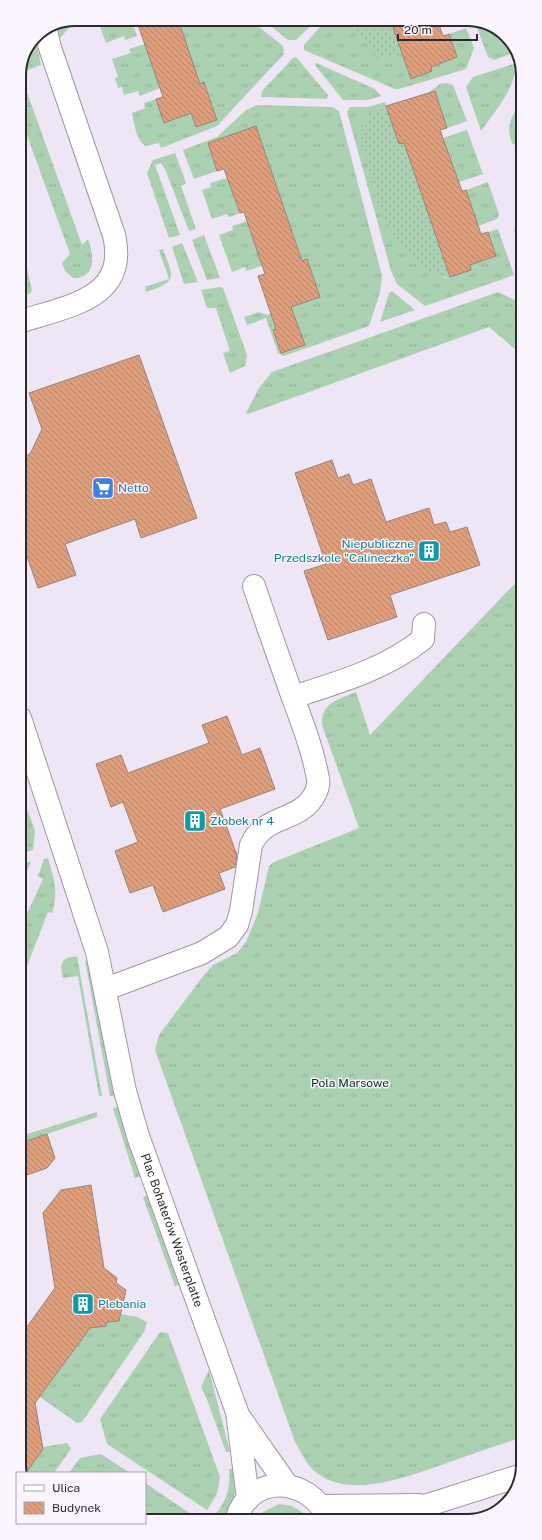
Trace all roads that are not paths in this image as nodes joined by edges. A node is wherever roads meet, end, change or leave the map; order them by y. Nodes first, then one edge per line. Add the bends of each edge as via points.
1 (47, 35) edge
2 (26, 320) edge
3 (254, 586) dead end
4 (424, 624) dead end
5 (293, 697) junction
6 (26, 736) edge
7 (106, 989) junction
8 (236, 1412) junction
9 (514, 1478) edge
10 (287, 1486) junction
11 (248, 1499) junction
12 (428, 1505) junction
13 (325, 1513) edge
14 (239, 1514) edge
15 (406, 1514) edge

1 - 2 street via 114,235 117,261 114,273 96,294
3 - 5 street
4 - 5 street via 423,639 406,652 351,678
5 - 7 street via 319,781 310,803 296,813 263,828 255,836 251,845 237,925 228,937 202,953
6 - 7 street, Plac Bohaterów Westerplatte via 89,924
7 - 8 street, Plac Bohaterów Westerplatte via 125,1091 138,1136
8 - 10 street, Plac Bohaterów Westerplatte
8 - 11 street, Plac Bohaterów Westerplatte
9 - 12 street
10 - 11 street via 273,1486 259,1491
10 - 13 street via 301,1489 313,1496
11 - 14 street
12 - 13 street
12 - 15 street

